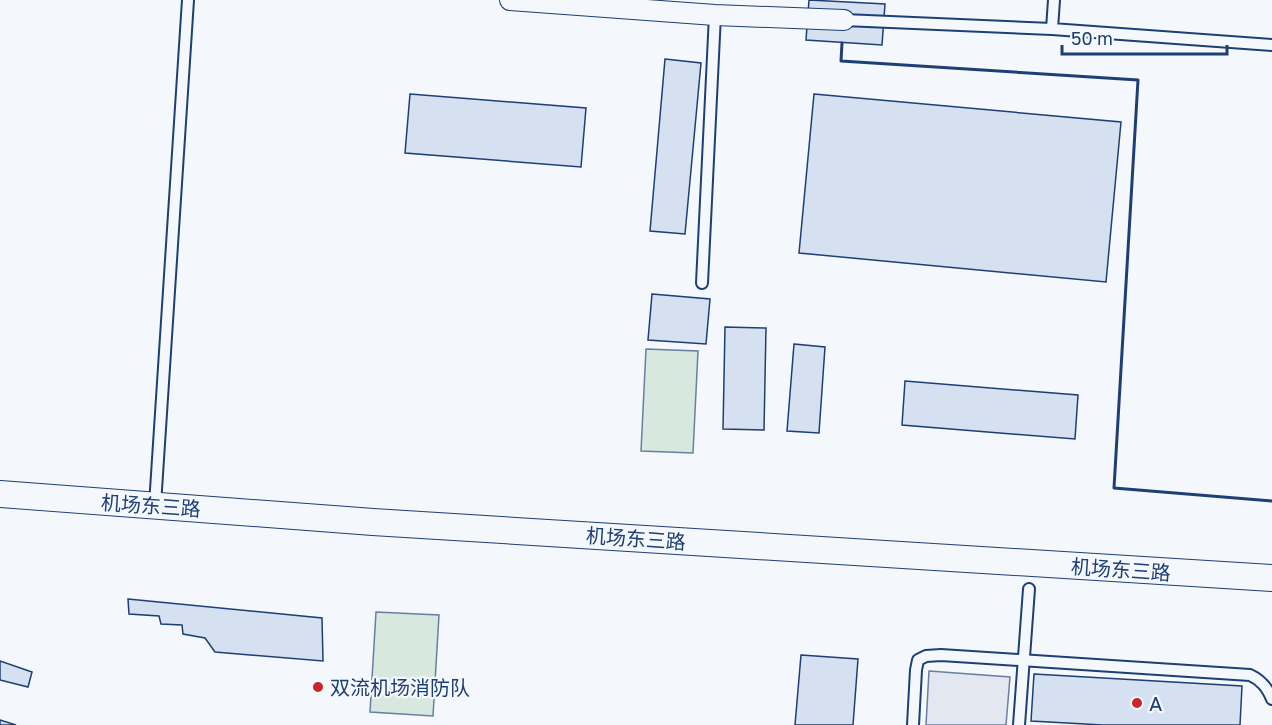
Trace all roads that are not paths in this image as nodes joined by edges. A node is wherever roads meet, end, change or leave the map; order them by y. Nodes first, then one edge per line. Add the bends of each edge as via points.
1 (188, 0) edge
2 (510, 0) edge
3 (1054, 0) edge
4 (623, 4) edge
5 (715, 15) junction
6 (844, 20) joint
7 (1052, 28) junction
8 (1272, 45) edge
9 (702, 283) dead end
10 (0, 494) edge
11 (155, 505) junction
12 (1272, 578) edge
13 (1029, 589) dead end
14 (1023, 660) junction
15 (1272, 699) edge
16 (913, 725) edge
17 (1019, 725) edge

1 - 11 lane
2 - 4 street
3 - 7 lane
4 - 5 street
5 - 6 street
5 - 9 lane
6 - 7 lane
7 - 8 lane
10 - 11 street, 机场东三路
11 - 12 street, 机场东三路
13 - 14 lane
14 - 15 lane via 1250,675 1260,680
14 - 16 lane via 941,655 918,660
14 - 17 lane

